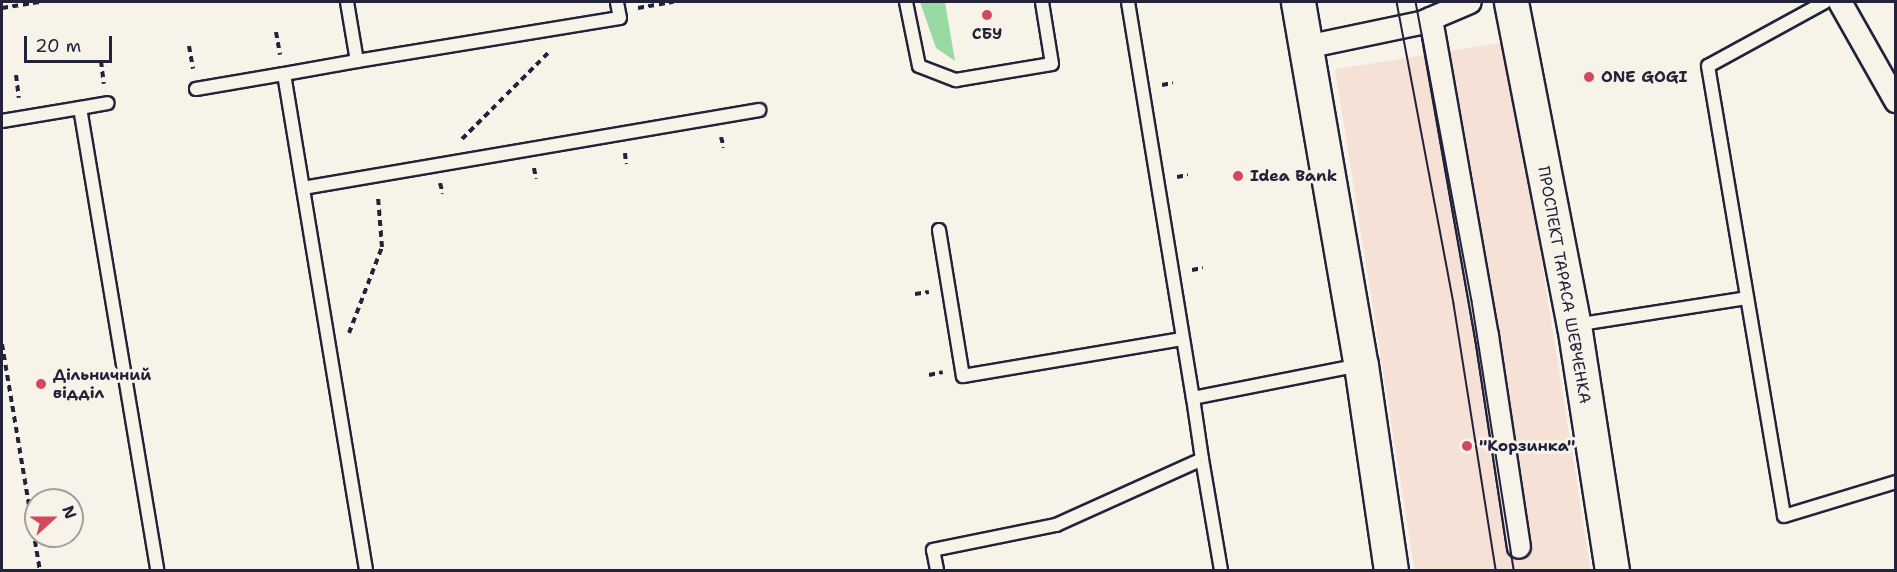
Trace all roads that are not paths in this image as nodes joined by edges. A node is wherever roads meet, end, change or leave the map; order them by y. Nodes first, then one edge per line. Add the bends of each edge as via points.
1 (347, 2) edge
2 (906, 2) edge
3 (1042, 2) edge
4 (1128, 2) edge
5 (1298, 2) edge
6 (1470, 2) edge
7 (1511, 2) edge
8 (1825, 2) edge
9 (1840, 2) edge
10 (618, 6) edge
11 (1431, 19) junction
12 (1306, 47) junction
13 (357, 61) junction
14 (284, 74) junction
15 (196, 88) dead end
16 (1896, 101) edge
17 (108, 103) dead end
18 (80, 108) junction
19 (759, 110) dead end
20 (2, 121) edge
21 (303, 188) junction
22 (939, 230) dead end
23 (1747, 298) junction
24 (1574, 325) junction
25 (1182, 339) junction
26 (1361, 365) junction
27 (1193, 398) junction
28 (1202, 459) junction
29 (1896, 482) edge
30 (1519, 547) dead end
31 (157, 570) edge
32 (366, 570) edge
33 (937, 570) edge
34 (1221, 570) edge
35 (1391, 570) edge
36 (1612, 570) edge

1 - 13 lane
2 - 3 lane via 919,66 956,80 1052,64
4 - 25 lane
5 - 12 main road
6 - 11 street
7 - 24 main road, ПРОСПЕКТ ТАРАСА ШЕВЧЕНКА
8 - 23 lane via 1707,66
9 - 16 street
10 - 13 lane via 620,18
11 - 12 street
11 - 30 street via 1487,336
12 - 26 main road
13 - 14 lane
14 - 15 lane
14 - 21 lane
17 - 18 lane
18 - 20 lane
18 - 31 lane
19 - 21 lane
21 - 32 lane
22 - 25 lane via 963,376
23 - 24 lane
23 - 29 lane via 1784,516
24 - 36 main road, ПРОСПЕКТ ТАРАСА ШЕВЧЕНКА
25 - 27 lane
26 - 27 lane
26 - 35 main road
27 - 28 lane
28 - 33 lane via 1056,525 933,550
28 - 34 lane

